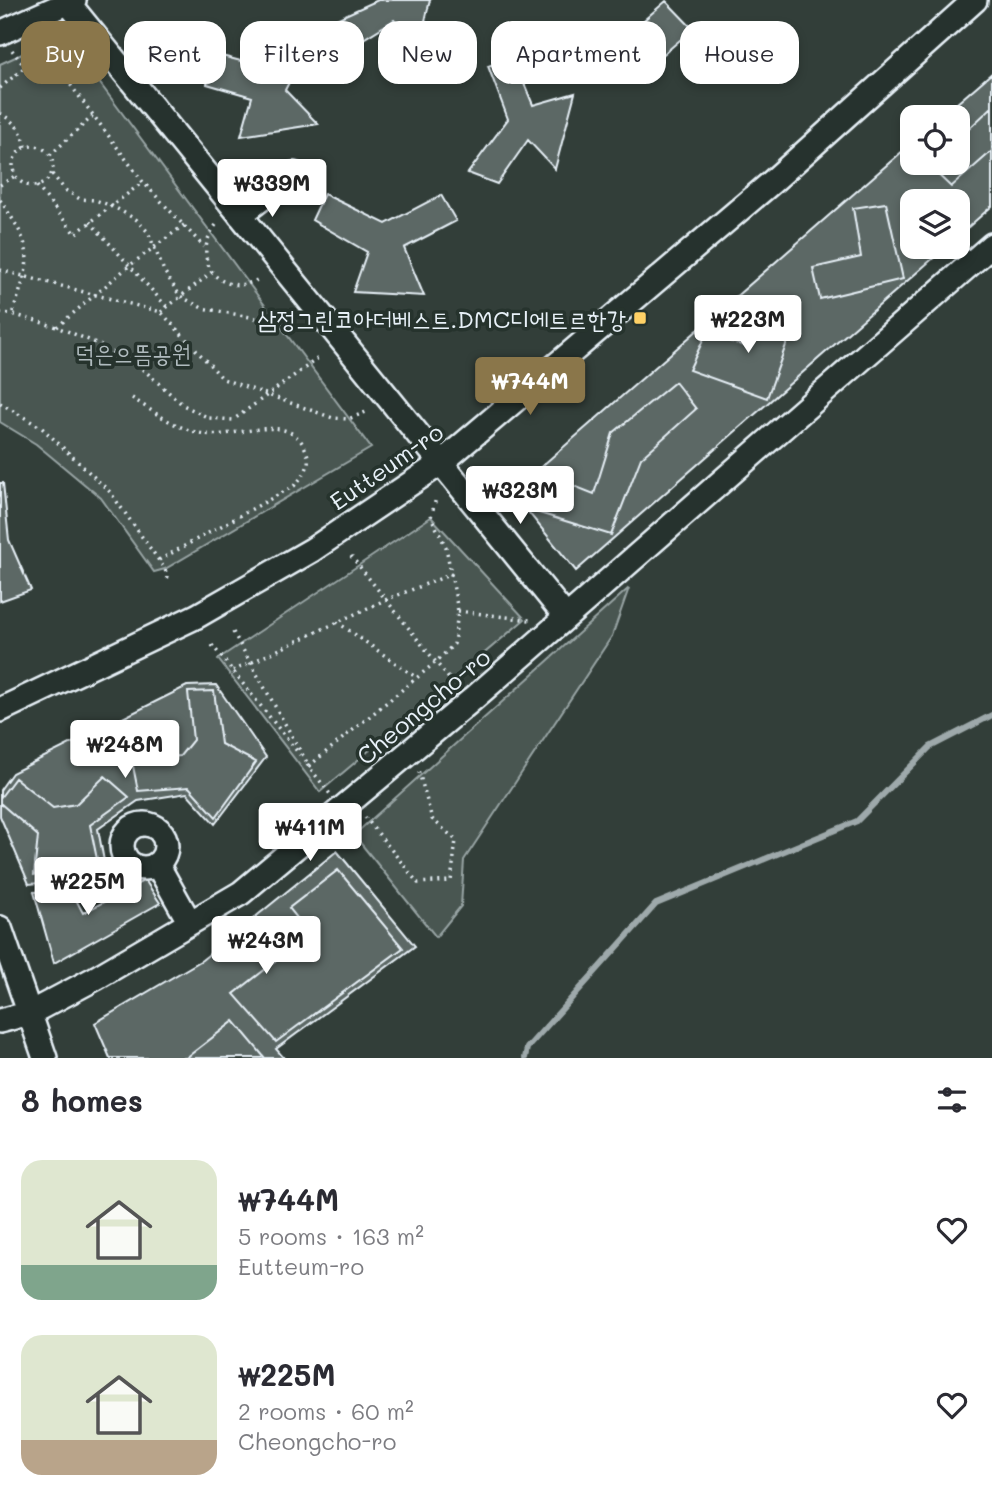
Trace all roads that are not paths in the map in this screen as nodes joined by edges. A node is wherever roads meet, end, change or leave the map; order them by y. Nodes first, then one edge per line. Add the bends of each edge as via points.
1 (975, 0) edge
2 (69, 1) edge
3 (6, 41) edge
4 (295, 174) dead end
5 (240, 215) junction
6 (992, 245) edge
7 (441, 463) junction
8 (566, 617) junction
9 (0, 710) edge
10 (157, 864) dead end
11 (190, 923) junction
12 (0, 929) edge
13 (30, 1013) junction
14 (0, 1021) edge
15 (45, 1058) edge

1 - 7 street, Eutteum-ro via 772,182
2 - 3 street
2 - 5 street
4 - 5 street
5 - 7 street
6 - 8 street, Cheongcho-ro
7 - 8 street
7 - 9 street, Eutteum-ro via 312,550 197,616
8 - 11 street, Cheongcho-ro via 241,893
10 - 11 street
11 - 13 street, Cheongcho-ro
12 - 13 street
13 - 14 street, Cheongcho-ro
13 - 15 street

